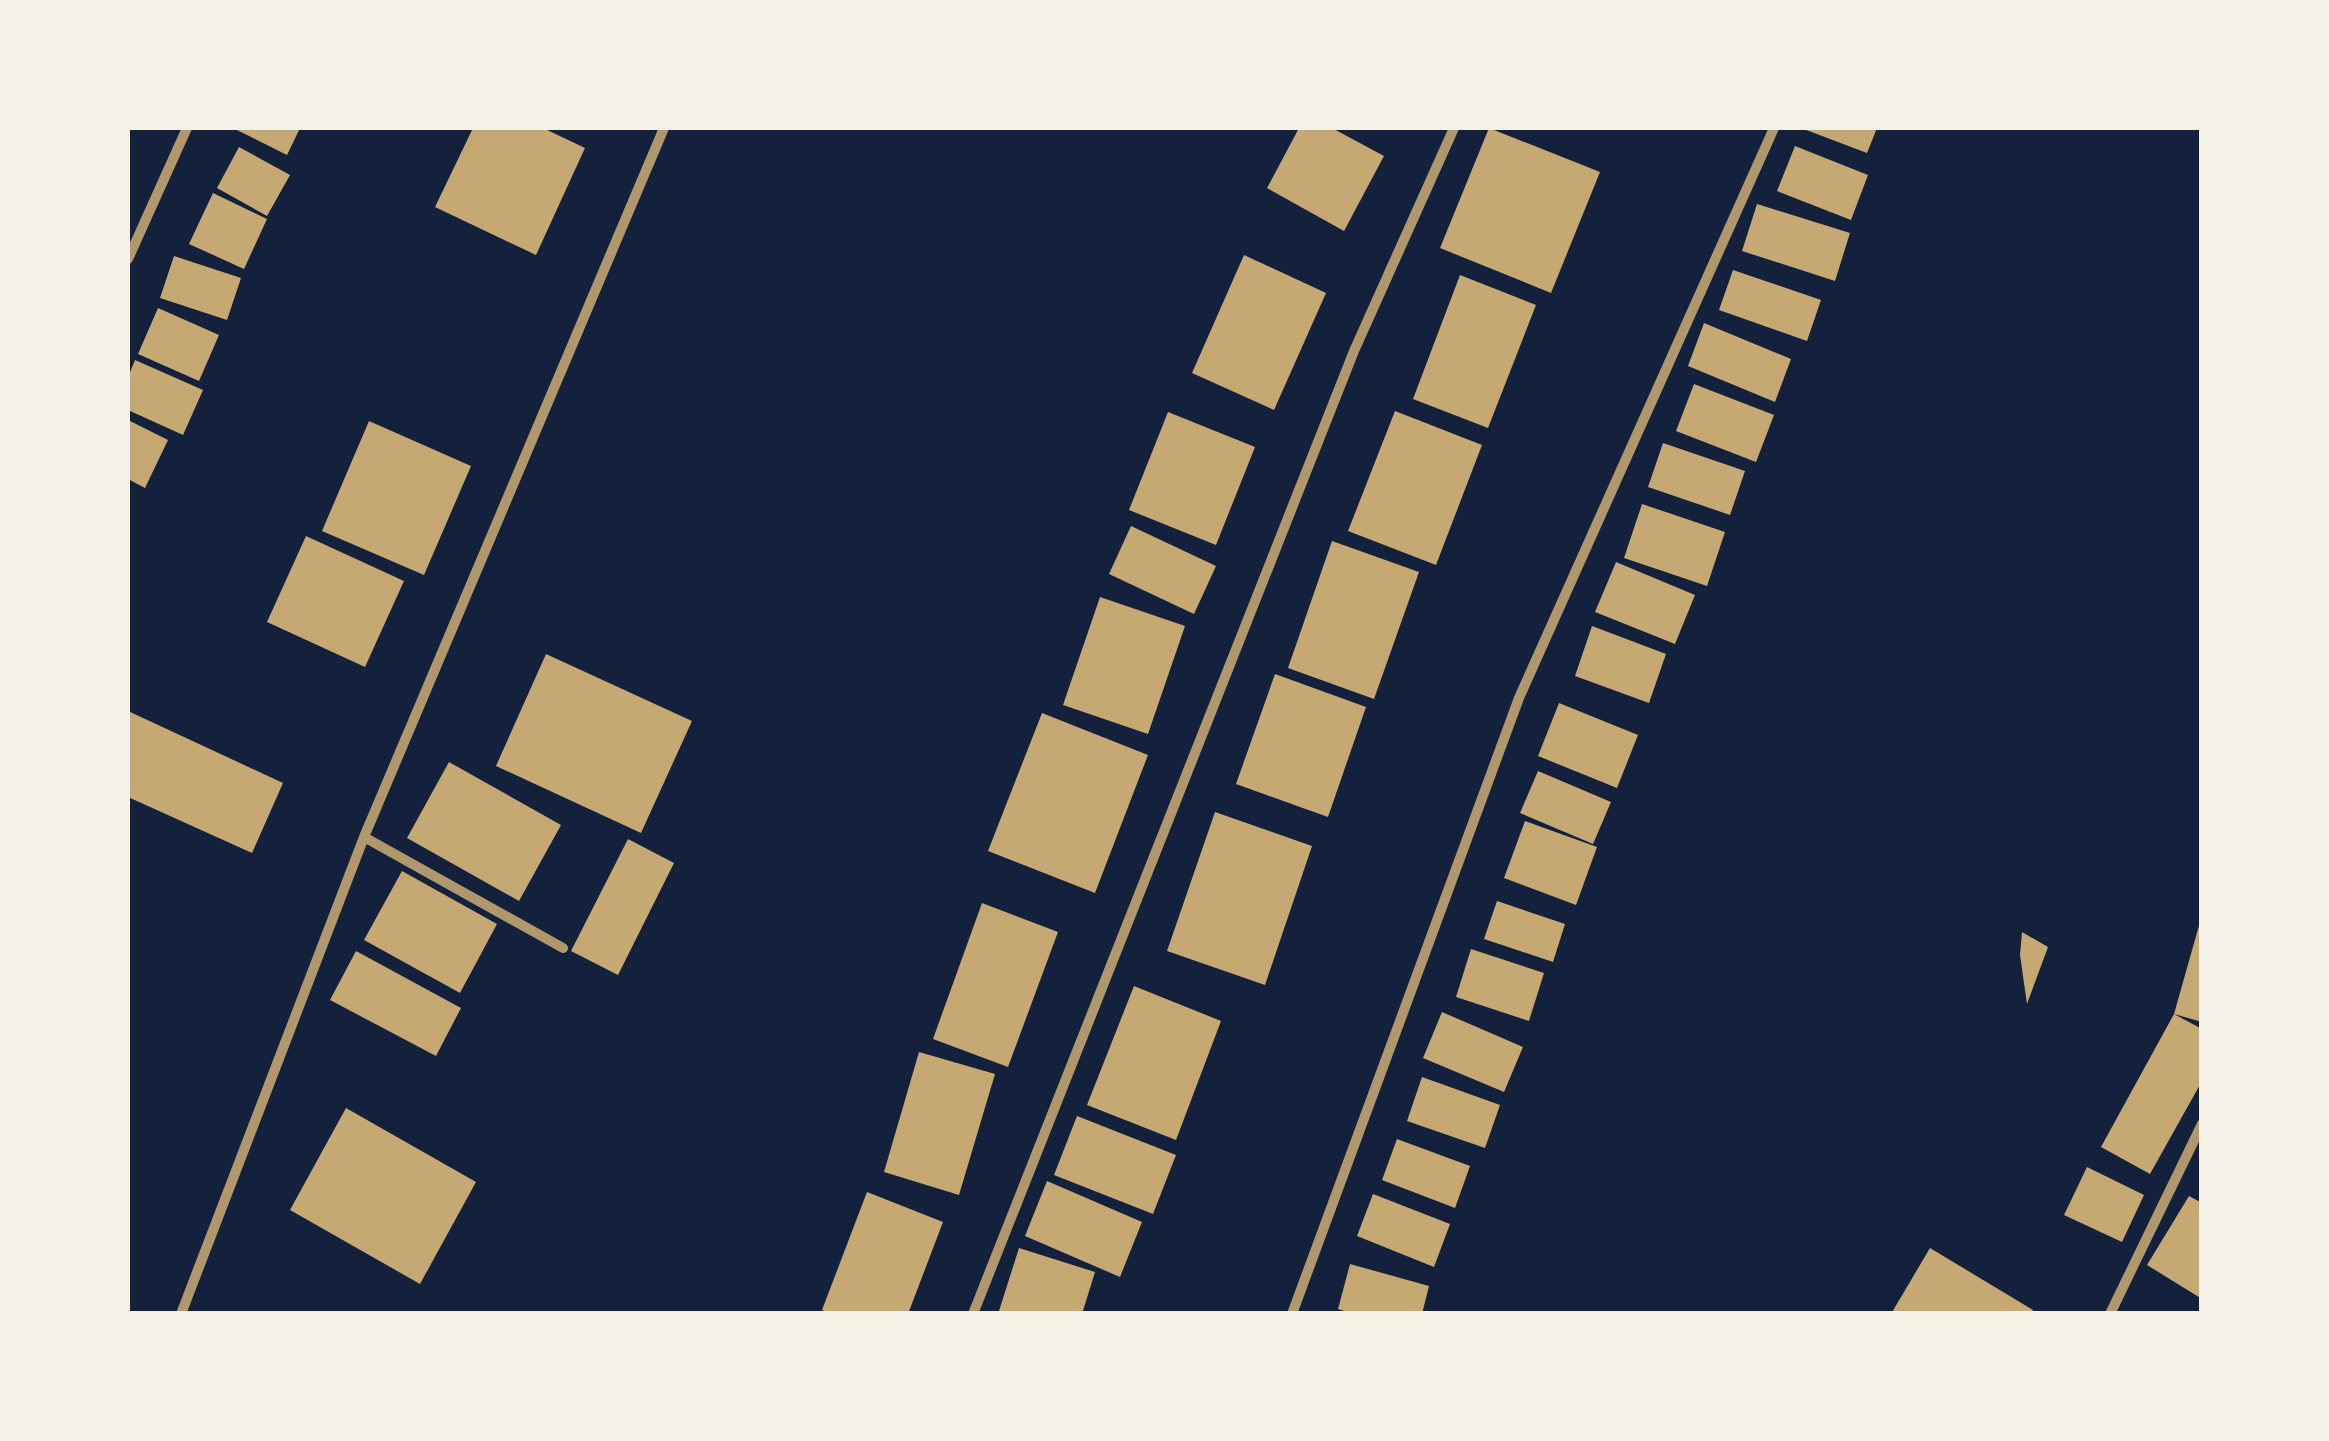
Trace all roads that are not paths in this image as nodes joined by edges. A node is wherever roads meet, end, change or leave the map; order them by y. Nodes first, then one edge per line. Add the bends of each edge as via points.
1 (187, 128) edge
2 (664, 128) edge
3 (1454, 128) edge
4 (1774, 128) edge
5 (128, 259) edge
6 (364, 837) junction
7 (563, 948) dead end
8 (2202, 1124) edge
9 (181, 1314) edge
10 (973, 1314) edge
11 (1292, 1314) edge
12 (2110, 1314) edge

1 - 5 street
2 - 6 street
3 - 10 street via 1354,351
4 - 11 street via 1519,698
6 - 7 street
6 - 9 street
8 - 12 street

